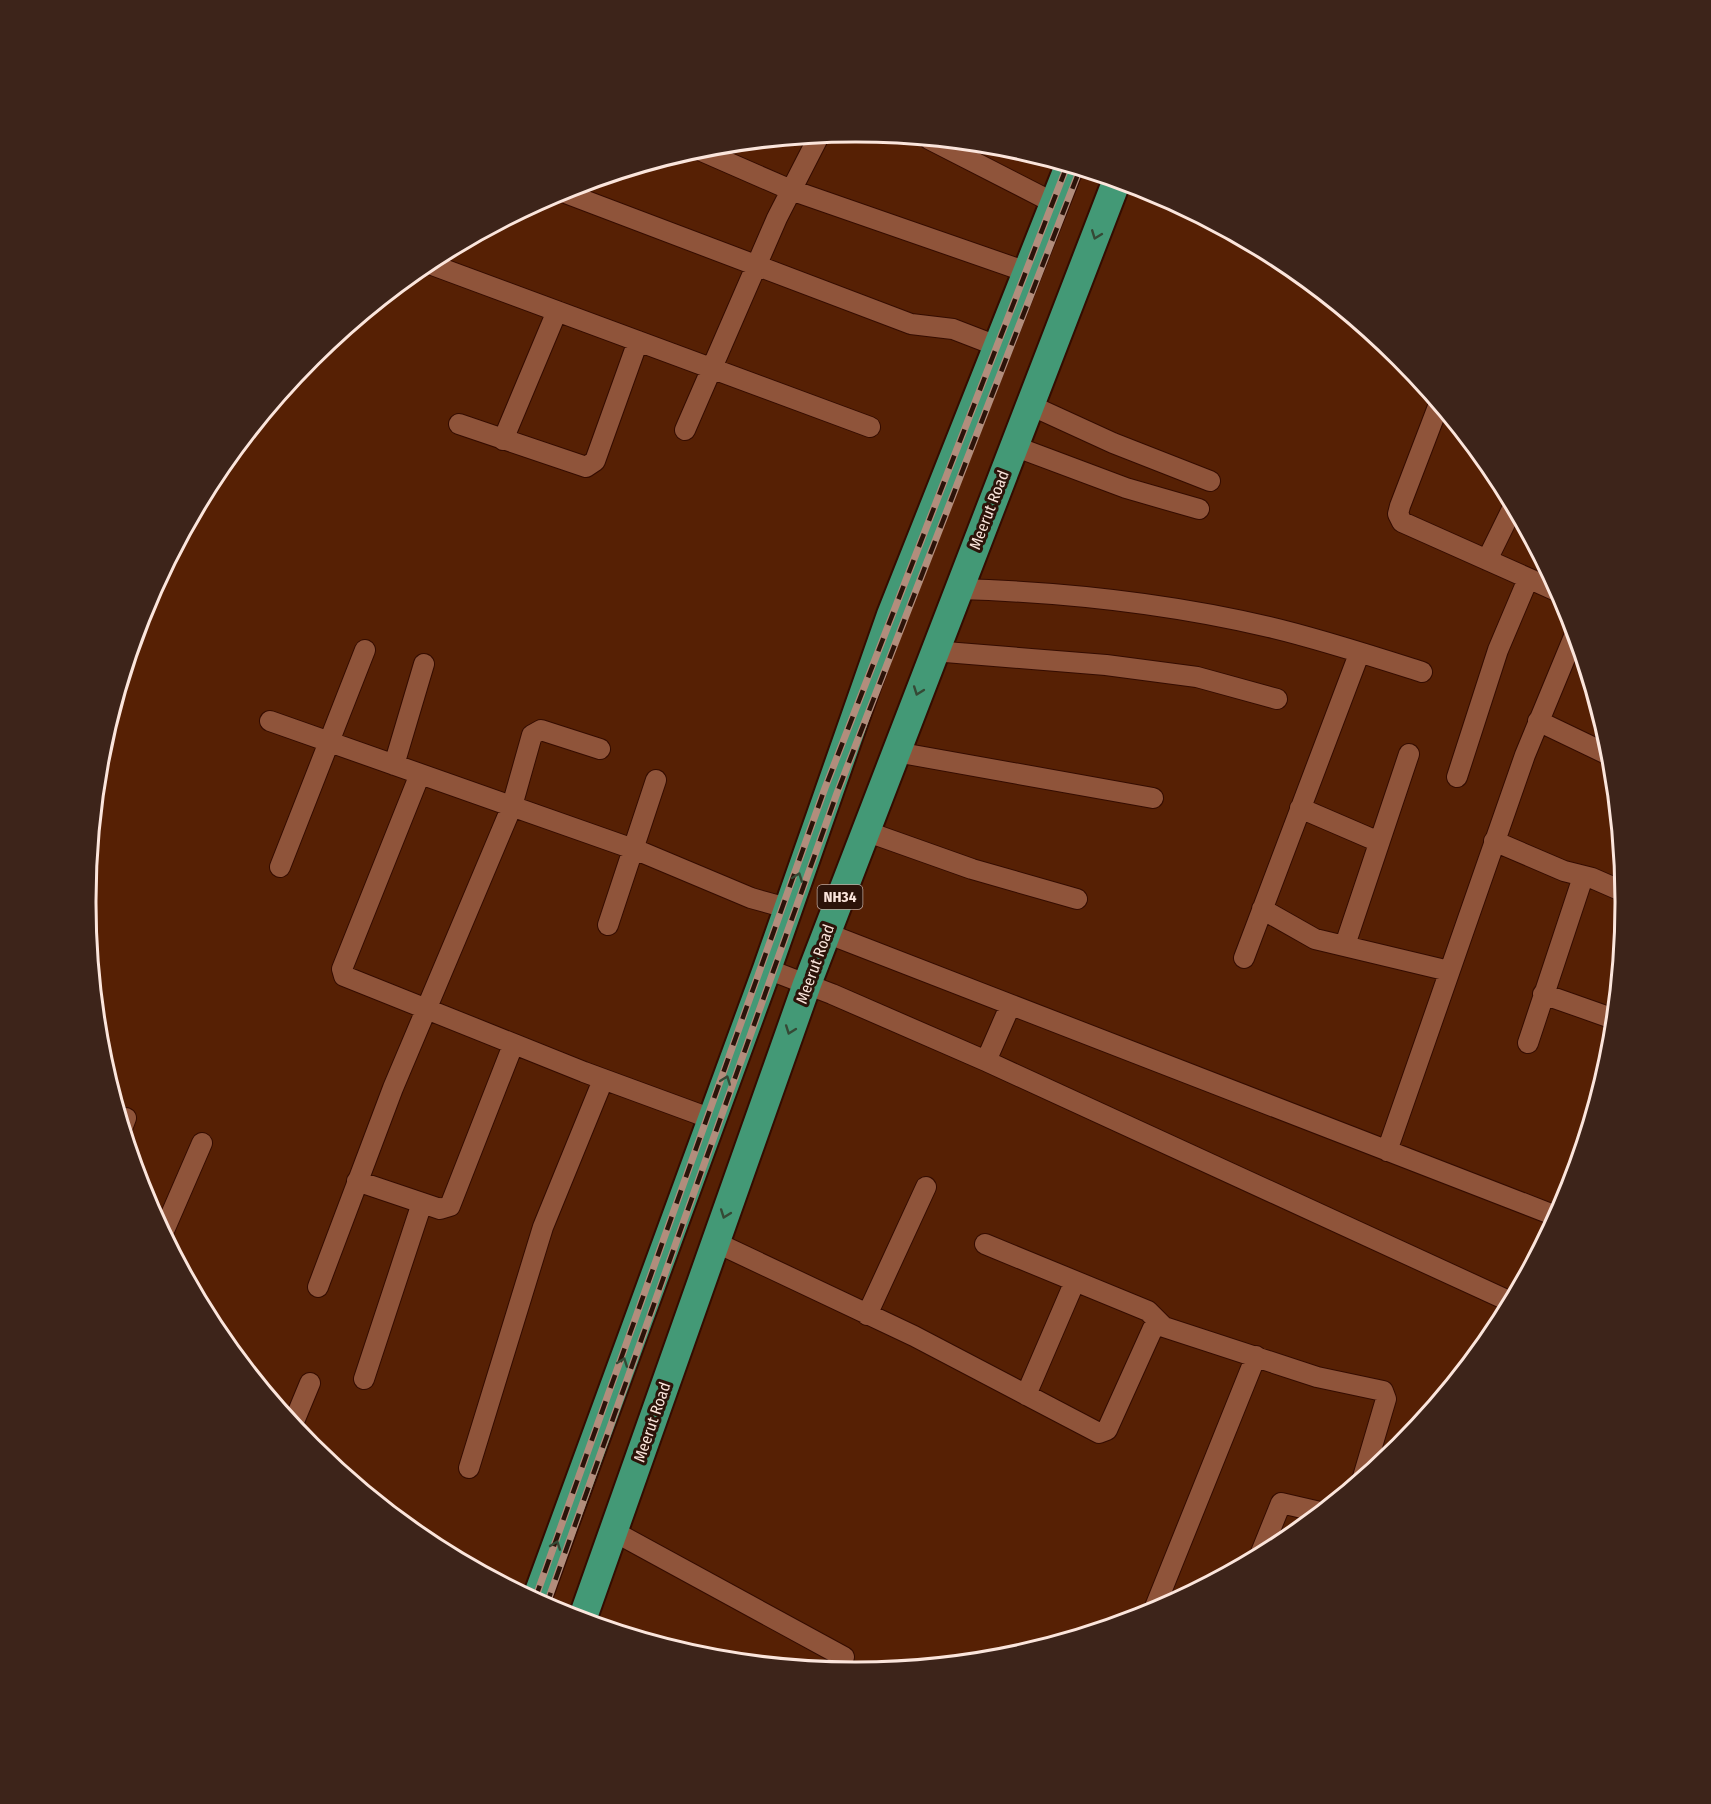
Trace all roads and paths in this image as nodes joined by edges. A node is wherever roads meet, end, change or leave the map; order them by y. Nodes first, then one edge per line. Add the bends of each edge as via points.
1 (815, 144) edge
2 (947, 148) edge
3 (713, 156) edge
4 (1066, 172) edge
5 (1114, 188) edge
6 (791, 190) junction
7 (574, 197) edge
8 (1054, 203) junction
9 (756, 266) junction
10 (439, 267) edge
11 (1027, 272) junction
12 (557, 311) junction
13 (638, 341) junction
14 (997, 346) junction
15 (712, 367) junction
16 (1030, 405) junction
17 (1436, 412) edge
18 (459, 424) dead end
19 (870, 427) dead end
20 (685, 430) dead end
21 (503, 440) junction
22 (1014, 446) junction
23 (1210, 481) dead end
24 (1199, 509) dead end
25 (1509, 515) edge
26 (1487, 560) junction
27 (1528, 579) junction
28 (1546, 587) edge
29 (959, 589) junction
30 (1570, 645) edge
31 (365, 650) dead end
32 (933, 651) junction
33 (1359, 654) junction
34 (424, 664) dead end
35 (1422, 672) dead end
36 (1277, 699) dead end
37 (1538, 721) junction
38 (270, 722) dead end
39 (331, 743) junction
40 (600, 749) dead end
41 (1599, 750) edge
42 (896, 752) junction
43 (1409, 754) dead end
44 (394, 765) junction
45 (420, 774) junction
46 (1457, 777) dead end
47 (656, 780) dead end
48 (1153, 798) dead end
49 (512, 806) junction
50 (1300, 808) junction
51 (865, 831) junction
52 (1494, 841) junction
53 (1379, 842) junction
54 (632, 848) junction
55 (280, 867) dead end
56 (1583, 877) junction
57 (1614, 889) edge
58 (1077, 898) dead end
59 (786, 908) junction
60 (1262, 909) junction
61 (608, 925) dead end
62 (826, 933) junction
63 (1345, 945) junction
64 (1244, 958) dead end
65 (767, 969) junction
66 (1449, 970) junction
67 (807, 984) junction
68 (1543, 994) junction
69 (1010, 1006) junction
70 (427, 1010) junction
71 (1606, 1016) edge
72 (1528, 1043) dead end
73 (513, 1045) junction
74 (986, 1061) junction
75 (603, 1080) junction
76 (712, 1119) junction
77 (202, 1143) dead end
78 (1387, 1151) junction
79 (357, 1181) junction
80 (926, 1187) dead end
81 (422, 1203) junction
82 (1548, 1213) edge
83 (168, 1224) edge
84 (715, 1242) junction
85 (985, 1244) dead end
86 (1075, 1281) junction
87 (318, 1287) dead end
88 (1503, 1299) edge
89 (867, 1315) junction
90 (1162, 1325) junction
91 (1256, 1356) junction
92 (364, 1379) dead end
93 (310, 1383) dead end
94 (1026, 1395) junction
95 (296, 1416) edge
96 (1367, 1463) edge
97 (469, 1468) dead end
98 (1311, 1510) edge
99 (613, 1531) junction
100 (1266, 1541) edge
101 (539, 1592) edge
102 (1159, 1598) edge
103 (585, 1611) edge
104 (844, 1658) dead end

1 - 6 street
2 - 8 street
3 - 6 street
4 - 8 highway, NH34
5 -> 16 highway, Meerut Road / NH34
6 - 9 street
6 - 11 street
7 - 9 street
8 - 11 highway, NH34
9 - 14 street via 911,324 953,329
9 - 15 street
10 - 12 street
11 - 14 highway, NH34
12 - 13 street
12 - 21 street
13 - 15 street
13 - 21 street via 591,465 580,468
59 -> 14 highway, NH34 via 891,615
15 - 19 street
15 - 20 street
16 - 22 highway, Meerut Road / NH34
16 - 23 street
17 - 26 street via 1398,514 1408,527
18 - 21 street
22 - 24 street via 1126,489
22 - 29 highway, Meerut Road / NH34
25 - 26 street
26 - 27 street
27 - 28 street
27 - 46 street via 1498,650
29 - 32 highway, Meerut Road / NH34
29 - 33 street via 1034,591 1196,612 1272,627
30 - 37 street
31 - 39 street
32 - 36 street via 1106,665 1197,677
32 -> 42 highway, Meerut Road / NH34
33 - 35 street
33 - 50 street
34 - 44 street
37 - 41 street
37 - 52 street
38 - 39 street
39 - 44 street
39 - 55 street
40 - 49 street via 536,730
42 - 48 street
42 - 51 highway, Meerut Road / NH34
43 - 53 street
44 - 45 street
45 - 49 street
45 - 70 street via 342,969 348,979
47 - 54 street
49 - 54 street
49 - 70 street
50 - 53 street
50 - 60 street
51 - 58 street via 972,869
51 - 62 highway, Meerut Road / NH34
52 - 56 street
52 - 66 street
53 - 63 street
54 - 59 street via 751,898
54 - 61 street
56 - 57 street
56 - 68 street
59 - 65 highway, NH34
60 - 63 street via 1315,939
60 - 64 street
62 - 67 highway, Meerut Road / NH34
62 - 69 street
63 - 66 street
65 - 67 street
76 -> 65 highway, NH34
66 - 78 street
67 - 74 street
67 -> 84 highway, Meerut Road / NH34
68 - 71 street
68 - 72 street
69 - 74 street
69 - 78 street
70 - 73 street
70 - 79 street
73 - 75 street
73 - 81 street via 450,1206 440,1209
74 - 88 street
75 - 76 street
75 - 97 street via 543,1227
101 -> 76 highway, NH34
77 - 83 street
78 - 82 street
79 - 81 street
79 - 87 street
80 - 89 street
81 - 92 street
84 - 89 street
84 - 99 highway, Meerut Road / NH34
85 - 86 street
86 - 90 street via 1148,1311
86 - 94 street
89 - 94 street
90 - 91 street
90 - 94 street via 1153,1328 1104,1433 1095,1432
91 - 96 street via 1317,1377 1383,1391 1386,1394
91 - 102 street
93 - 95 street
98 - 100 street via 1281,1503
99 - 103 highway, Meerut Road / NH34
99 - 104 street

